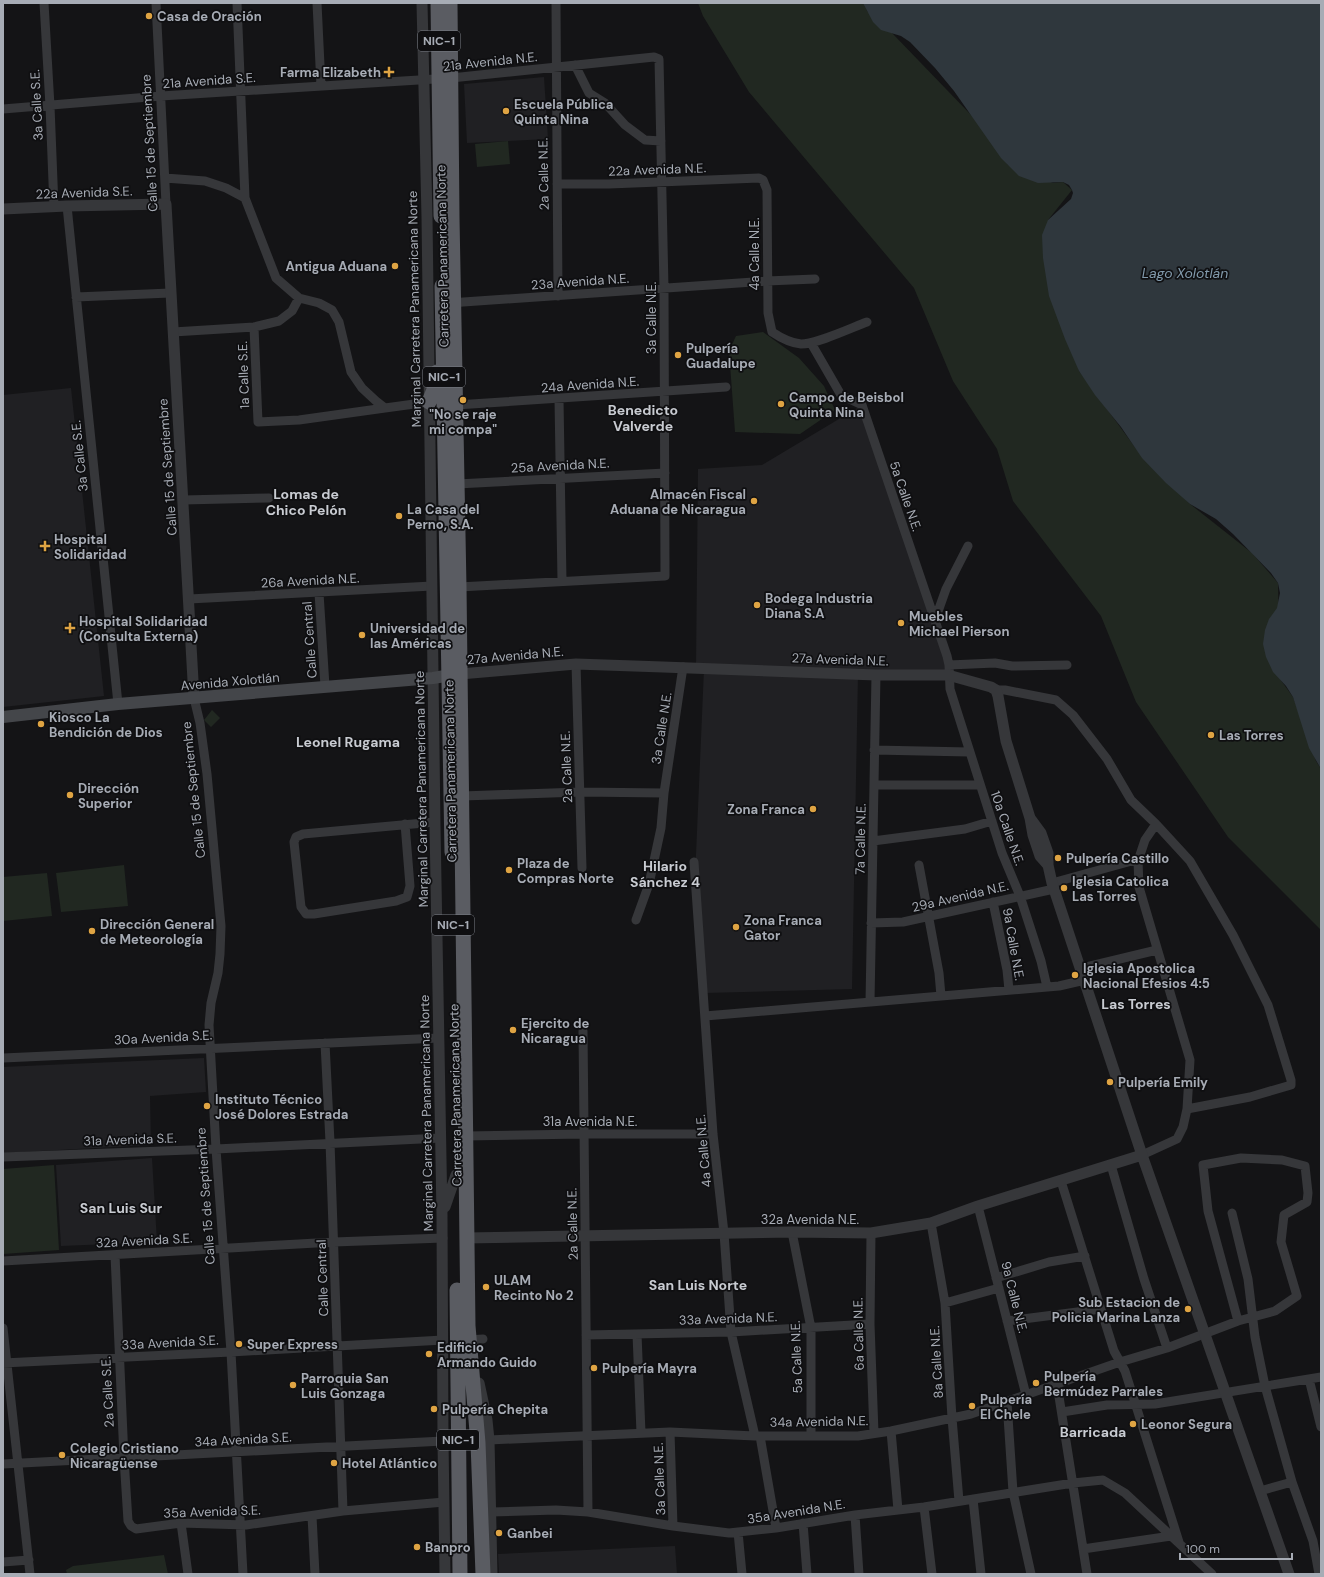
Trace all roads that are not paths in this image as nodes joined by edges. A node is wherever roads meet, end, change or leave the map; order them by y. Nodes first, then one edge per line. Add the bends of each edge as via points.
1 (44, 3) edge
2 (156, 3) edge
3 (237, 3) edge
4 (317, 3) edge
5 (422, 3) edge
6 (438, 3) edge
7 (450, 3) edge
8 (556, 3) edge
9 (660, 61) joint
10 (575, 65) junction
11 (556, 67) junction
12 (445, 78) junction
13 (422, 80) junction
14 (321, 86) junction
15 (241, 91) junction
16 (161, 96) junction
17 (50, 106) junction
18 (3, 109) edge
19 (661, 141) junction
20 (165, 178) junction
21 (759, 178) joint
22 (662, 181) junction
23 (557, 184) junction
24 (245, 198) junction
25 (166, 204) junction
26 (54, 206) junction
27 (67, 206) junction
28 (3, 209) edge
29 (815, 279) dead end
30 (767, 280) junction
31 (664, 288) junction
32 (170, 293) junction
33 (558, 296) junction
34 (76, 297) junction
35 (299, 298) junction
36 (448, 303) junction
37 (868, 322) dead end
38 (254, 327) junction
39 (172, 332) junction
40 (811, 343) junction
41 (726, 386) dead end
42 (664, 392) junction
43 (559, 399) junction
44 (429, 402) junction
45 (456, 405) junction
46 (385, 408) junction
47 (665, 473) junction
48 (560, 478) junction
49 (457, 484) junction
50 (269, 498) dead end
51 (183, 500) junction
52 (968, 546) dead end
53 (562, 581) junction
54 (432, 586) junction
55 (459, 587) junction
56 (319, 593) junction
57 (189, 599) junction
58 (934, 620) junction
59 (576, 664) junction
60 (1067, 665) dead end
61 (683, 667) junction
62 (948, 670) junction
63 (876, 675) junction
64 (447, 676) junction
65 (325, 686) junction
66 (996, 690) junction
67 (194, 698) junction
68 (118, 704) junction
69 (3, 717) edge
70 (874, 750) junction
71 (969, 752) junction
72 (874, 785) junction
73 (980, 785) junction
74 (580, 792) junction
75 (664, 793) junction
76 (462, 796) junction
77 (992, 821) junction
78 (435, 822) junction
79 (405, 824) junction
80 (1156, 824) junction
81 (873, 841) junction
82 (1139, 859) junction
83 (694, 862) dead end
84 (919, 865) dead end
85 (582, 868) dead end
86 (1053, 886) junction
87 (1020, 896) junction
88 (993, 902) junction
89 (929, 917) junction
90 (636, 920) dead end
91 (871, 923) junction
92 (1157, 950) junction
93 (1082, 968) junction
94 (1085, 980) junction
95 (1047, 987) junction
96 (1009, 990) junction
97 (941, 996) junction
98 (870, 1002) junction
99 (705, 1016) junction
100 (583, 1031) dead end
101 (325, 1043) junction
102 (439, 1043) junction
103 (210, 1048) junction
104 (3, 1058) edge
105 (1187, 1109) junction
106 (583, 1134) junction
107 (713, 1134) junction
108 (466, 1136) junction
109 (441, 1138) junction
110 (330, 1142) junction
111 (216, 1149) junction
112 (1142, 1154) junction
113 (3, 1157) edge
114 (1111, 1165) junction
115 (456, 1175) junction
116 (1061, 1181) junction
117 (978, 1206) junction
118 (1232, 1212) dead end
119 (442, 1215) junction
120 (931, 1223) junction
121 (792, 1232) junction
122 (724, 1233) junction
123 (871, 1233) junction
124 (585, 1235) junction
125 (443, 1238) junction
126 (466, 1238) junction
127 (334, 1242) junction
128 (223, 1249) junction
129 (115, 1255) junction
130 (1085, 1256) junction
131 (3, 1261) edge
132 (996, 1278) junction
133 (999, 1288) junction
134 (945, 1303) junction
135 (1101, 1309) junction
136 (1252, 1317) junction
137 (1007, 1321) junction
138 (1238, 1321) junction
139 (870, 1324) junction
140 (3, 1328) edge
141 (810, 1328) junction
142 (731, 1332) junction
143 (1205, 1333) junction
144 (637, 1334) junction
145 (586, 1335) junction
146 (443, 1340) junction
147 (476, 1340) junction
148 (338, 1346) junction
149 (1167, 1348) junction
150 (231, 1352) junction
151 (119, 1358) junction
152 (1120, 1362) junction
153 (5, 1363) edge
154 (1321, 1377) edge
155 (1309, 1379) junction
156 (1057, 1384) junction
157 (1266, 1386) junction
158 (1226, 1393) junction
159 (1026, 1395) junction
160 (1007, 1402) junction
161 (1135, 1404) junction
162 (1062, 1412) junction
163 (952, 1418) junction
164 (1321, 1427) edge
165 (891, 1431) junction
166 (670, 1432) junction
167 (641, 1433) junction
168 (874, 1433) junction
169 (587, 1435) junction
170 (812, 1435) junction
171 (757, 1436) junction
172 (489, 1440) junction
173 (443, 1441) junction
174 (341, 1447) junction
175 (236, 1452) junction
176 (124, 1458) junction
177 (18, 1463) junction
178 (3, 1464) edge
179 (1292, 1482) junction
180 (1073, 1483) junction
181 (1260, 1491) junction
182 (1013, 1492) junction
183 (973, 1499) junction
184 (959, 1501) junction
185 (444, 1502) junction
186 (924, 1507) junction
187 (898, 1510) junction
188 (343, 1511) junction
189 (491, 1512) junction
190 (588, 1512) junction
191 (855, 1515) junction
192 (312, 1516) junction
193 (181, 1523) junction
194 (803, 1523) junction
195 (239, 1525) junction
196 (130, 1526) joint
197 (673, 1526) junction
198 (776, 1528) junction
199 (738, 1532) junction
200 (1171, 1536) junction
201 (1179, 1543) junction
202 (1083, 1549) junction
203 (29, 1560) junction
204 (3, 1562) edge
205 (1210, 1573) edge
206 (30, 1574) edge
207 (188, 1574) edge
208 (243, 1574) edge
209 (315, 1574) edge
210 (445, 1574) edge
211 (460, 1574) edge
212 (483, 1574) edge
213 (492, 1574) edge
214 (742, 1574) edge
215 (807, 1574) edge
216 (859, 1574) edge
217 (932, 1574) edge
218 (981, 1574) edge
219 (1031, 1574) edge
220 (1087, 1574) edge
221 (1289, 1574) edge
222 (1319, 1574) edge

1 - 17 street, 3a Calle S.E.
2 - 16 street, Calle 15 de Septiembre
3 - 15 street
4 - 14 street
5 - 13 street, Marginal Carretera Panamericana Norte
6 - 12 highway, Carretera Panamericana Norte / NIC-1 via 439,50
7 - 12 highway, Carretera Panamericana Norte / NIC-1
8 - 11 street, 2a Calle N.E.
9 - 10 street, 21a Avenida N.E. via 654,57
9 - 19 street, 3a Calle N.E.
10 - 11 street, 21a Avenida N.E.
10 - 19 street via 589,93 605,103 625,125 645,140
11 - 12 street, 21a Avenida N.E.
11 - 23 street, 2a Calle N.E.
12 - 13 street, 21a Avenida N.E.
12 - 36 highway, Carretera Panamericana Norte / NIC-1
12 - 36 highway, Carretera Panamericana Norte / NIC-1 via 445,100 452,116
13 - 14 street, 21a Avenida N.E.
13 - 44 street, Marginal Carretera Panamericana Norte via 427,217
14 - 15 street, 21a Avenida S.E.
15 - 16 street, 21a Avenida S.E.
15 - 24 street
16 - 17 street, 21a Avenida S.E.
16 - 20 street, Calle 15 de Septiembre
17 - 18 street, 21a Avenida S.E.
17 - 26 street, 3a Calle S.E.
19 - 22 street, 3a Calle N.E.
20 - 24 street via 205,181
20 - 25 street, Calle 15 de Septiembre
21 - 22 street, 22a Avenida N.E.
21 - 30 street, 4a Calle N.E. via 763,180 767,190
22 - 23 street, 22a Avenida N.E.
22 - 31 street, 3a Calle N.E.
23 - 33 street, 2a Calle N.E.
24 - 35 street via 276,278
25 - 27 street, 22a Avenida S.E.
25 - 32 street, Calle 15 de Septiembre
26 - 27 street, 22a Avenida S.E.
26 - 28 street, 22a Avenida S.E.
27 - 34 street, 3a Calle S.E.
29 - 30 street, 23a Avenida N.E.
30 - 31 street, 23a Avenida N.E.
30 - 40 street, 4a Calle N.E. via 768,313 772,332 790,342
31 - 33 street, 23a Avenida N.E.
31 - 42 street, 3a Calle N.E.
32 - 34 street
32 - 39 street, Calle 15 de Septiembre
33 - 36 street, 23a Avenida N.E.
34 - 68 street, 3a Calle S.E.
35 - 38 street via 292,311 279,321
35 - 46 street via 319,303 332,310 340,322 352,372 362,388
36 - 44 highway via 437,322 438,369
36 - 45 highway, Carretera Panamericana Norte / NIC-1
36 - 64 highway, Carretera Panamericana Norte / NIC-1
37 - 40 street
38 - 39 street
38 - 46 street, 1a Calle S.E. via 258,422 298,420
39 - 51 street, Calle 15 de Septiembre
40 - 58 street, 5a Calle N.E. via 841,396 862,406
41 - 42 street, 24a Avenida N.E.
42 - 43 street, 24a Avenida N.E.
42 - 47 street, 3a Calle N.E.
43 - 45 street, 24a Avenida N.E.
43 - 48 street
44 - 46 street
44 - 54 street, Marginal Carretera Panamericana Norte
45 - 49 highway, Carretera Panamericana Norte / NIC-1
47 - 48 street, 25a Avenida N.E.
47 - 53 street, 3a Calle N.E. via 666,576
48 - 49 street, 25a Avenida N.E.
48 - 53 street
49 - 55 highway, Carretera Panamericana Norte / NIC-1
50 - 51 street
51 - 57 street, Calle 15 de Septiembre
52 - 58 street via 946,589
53 - 55 street
54 - 56 street, 26a Avenida N.E.
54 - 64 street, Marginal Carretera Panamericana Norte
55 - 64 highway, Carretera Panamericana Norte / NIC-1
56 - 57 street, 26a Avenida N.E.
56 - 65 street, Calle Central
57 - 67 street, Calle 15 de Septiembre
58 - 62 street, 5a Calle N.E.
59 - 61 street, 27a Avenida N.E.
59 - 64 street, 27a Avenida N.E.
59 - 74 street, 2a Calle N.E.
60 - 62 street via 1012,666 995,663
61 - 63 street, 27a Avenida N.E.
61 - 75 street, 3a Calle N.E.
62 - 63 street, 27a Avenida N.E.
62 - 66 street, 27a Avenida N.E.
62 - 71 street, 10a Calle N.E. via 950,689
63 - 70 street, 7a Calle N.E.
64 - 65 main road, Avenida Xolotlán
64 - 76 highway, Carretera Panamericana Norte / NIC-1
64 - 78 street, Marginal Carretera Panamericana Norte
64 - 115 highway, Carretera Panamericana Norte / NIC-1
65 - 67 main road, Avenida Xolotlán
66 - 80 street, 27a Avenida N.E. via 1056,700 1073,716 1107,759 1131,800
66 - 86 street via 1006,741 1033,835 1040,856 1048,865
67 - 68 main road, Avenida Xolotlán
67 - 103 street, Calle 15 de Septiembre via 207,774 221,926 218,973 209,1025
68 - 69 main road, Avenida Xolotlán
70 - 71 street
70 - 72 street, 7a Calle N.E.
71 - 73 street, 10a Calle N.E.
72 - 73 street
72 - 81 street, 7a Calle N.E.
73 - 77 street, 10a Calle N.E.
74 - 75 street
74 - 76 street
74 - 85 street, 2a Calle N.E.
75 - 90 street, 3a Calle N.E. via 661,828 649,884
76 - 108 highway, Carretera Panamericana Norte / NIC-1
77 - 81 street via 965,829
77 - 87 street, 10a Calle N.E.
78 - 79 street
78 - 102 street, Marginal Carretera Panamericana Norte
79 - 79 street via 303,834 296,837 294,842 300,900 306,914 396,901 407,897 410,886
80 - 82 street via 1145,840
80 - 105 street, 27a Avenida N.E. via 1190,861 1233,935 1268,1005 1291,1080 1291,1085 1250,1097
81 - 91 street, 7a Calle N.E.
82 - 86 street, 29a Avenida N.E.
82 - 92 street via 1139,887
83 - 99 street, 4a Calle N.E.
84 - 89 street
86 - 87 street, 29a Avenida N.E.
86 - 93 street
87 - 88 street, 29a Avenida N.E.
87 - 95 street, 10a Calle N.E.
88 - 89 street, 29a Avenida N.E.
88 - 96 street, 9a Calle N.E.
89 - 91 street, 29a Avenida N.E. via 903,922
89 - 97 street
91 - 98 street, 7a Calle N.E.
92 - 93 street
92 - 105 street via 1190,1060
93 - 94 street
94 - 95 street
94 - 112 street
95 - 96 street
96 - 97 street
97 - 98 street
98 - 99 street
99 - 107 street, 4a Calle N.E.
100 - 106 street, 2a Calle N.E.
101 - 102 street, 30a Avenida S.E.
101 - 103 street, 30a Avenida S.E.
101 - 110 street, Calle Central
102 - 109 street, Marginal Carretera Panamericana Norte
103 - 104 street, 30a Avenida S.E.
103 - 111 street, Calle 15 de Septiembre
105 - 112 street via 1177,1139
106 - 107 street, 31a Avenida N.E.
106 - 108 street, 31a Avenida N.E.
106 - 124 street, 2a Calle N.E.
107 - 122 street, 4a Calle N.E.
108 - 126 highway, Carretera Panamericana Norte / NIC-1
109 - 110 street
109 - 119 street, Marginal Carretera Panamericana Norte
110 - 111 street, 31a Avenida S.E.
110 - 127 street, Calle Central
111 - 113 street, 31a Avenida S.E.
111 - 128 street, Calle 15 de Septiembre
112 - 114 street, 32a Avenida N.E.
112 - 143 street
114 - 116 street, 32a Avenida N.E.
114 - 149 street
115 - 119 street
115 - 211 highway, Carretera Panamericana Norte / NIC-1
116 - 117 street, 32a Avenida N.E.
116 - 130 street
117 - 120 street, 32a Avenida N.E.
117 - 132 street, 9a Calle N.E.
118 - 136 street via 1248,1279
119 - 125 street, Marginal Carretera Panamericana Norte
120 - 123 street, 32a Avenida N.E.
120 - 134 street, 8a Calle N.E.
121 - 122 street, 32a Avenida N.E.
121 - 123 street, 32a Avenida N.E.
121 - 141 street, 5a Calle N.E.
122 - 124 street, 32a Avenida N.E.
122 - 142 street, 4a Calle N.E.
123 - 139 street, 6a Calle N.E.
124 - 126 street, 32a Avenida N.E.
124 - 145 street, 2a Calle N.E.
125 - 127 street
125 - 146 street, Marginal Carretera Panamericana Norte
126 - 147 highway, Carretera Panamericana Norte / NIC-1
127 - 128 street, 32a Avenida S.E.
127 - 148 street, Calle Central
128 - 129 street, 32a Avenida S.E.
128 - 150 street, Calle 15 de Septiembre
129 - 131 street, 32a Avenida S.E.
129 - 151 street, 2a Calle S.E.
130 - 132 street via 1049,1262
130 - 135 street
132 - 133 street, 9a Calle N.E.
133 - 134 street
133 - 137 street, 9a Calle N.E.
134 - 163 street, 8a Calle N.E.
135 - 137 street
135 - 152 street
136 - 138 street, 34a Avenida N.E.
136 - 138 street, 34a Avenida N.E. via 1275,1311 1297,1296 1281,1242 1284,1215 1307,1202 1305,1166 1282,1160 1241,1158 1203,1165 1208,1211
136 - 157 street
137 - 159 street, 9a Calle N.E.
138 - 143 street, 34a Avenida N.E.
139 - 141 street, 33a Avenida N.E.
139 - 168 street, 6a Calle N.E.
140 - 153 street
141 - 142 street, 33a Avenida N.E.
141 - 170 street, 5a Calle N.E.
142 - 144 street, 33a Avenida N.E.
142 - 171 street, 4a Calle N.E.
143 - 149 street, 34a Avenida N.E.
143 - 158 street
144 - 145 street, 33a Avenida N.E.
144 - 167 street
145 - 169 street, 2a Calle N.E.
146 - 148 street
146 - 173 street, Marginal Carretera Panamericana Norte
147 - 172 street, NIC-1
147 - 212 highway, Carretera Panamericana Norte / NIC-1
148 - 150 street, 33a Avenida S.E.
148 - 174 street, Calle Central
149 - 152 street, 34a Avenida N.E.
150 - 151 street, 33a Avenida S.E.
150 - 175 street, Calle 15 de Septiembre
151 - 153 street, 33a Avenida S.E.
151 - 176 street, 2a Calle S.E.
152 - 156 street, 34a Avenida N.E.
152 - 161 street
153 - 177 street
154 - 155 street
155 - 157 street
155 - 164 street
156 - 159 street, 34a Avenida N.E.
156 - 162 street
157 - 158 street
157 - 179 street
158 - 161 street via 1155,1404
158 - 181 street
159 - 160 street, 34a Avenida N.E.
160 - 163 street, 34a Avenida N.E.
160 - 182 street
161 - 162 street via 1107,1405
161 - 201 street
162 - 180 street
163 - 165 street, 34a Avenida N.E.
163 - 184 street, 8a Calle N.E.
165 - 168 street, 34a Avenida N.E.
165 - 187 street
166 - 167 street, 34a Avenida N.E.
166 - 171 street, 34a Avenida N.E.
166 - 197 street, 3a Calle N.E.
167 - 169 street, 34a Avenida N.E.
168 - 170 street, 34a Avenida N.E. via 858,1436
169 - 172 street, 34a Avenida N.E.
169 - 190 street, 2a Calle N.E.
170 - 171 street, 34a Avenida N.E.
171 - 198 street, 4a Calle N.E.
172 - 189 street
173 - 174 street
173 - 185 street, Marginal Carretera Panamericana Norte
174 - 175 street, 34a Avenida S.E.
174 - 188 street, Calle Central
175 - 176 street, 34a Avenida S.E.
175 - 195 street, Calle 15 de Septiembre
176 - 177 street, 34a Avenida S.E.
176 - 196 street, 2a Calle S.E.
177 - 178 street, 34a Avenida S.E.
177 - 203 street
179 - 181 street
179 - 222 street via 1313,1541
180 - 182 street, 35a Avenida N.E.
180 - 200 street, 35a Avenida N.E. via 1103,1480 1125,1493
180 - 202 street
181 - 221 street
182 - 183 street, 35a Avenida N.E.
182 - 219 street
183 - 184 street, 35a Avenida N.E.
183 - 218 street
184 - 186 street, 35a Avenida N.E.
185 - 188 street
185 - 210 street, Marginal Carretera Panamericana Norte
186 - 187 street, 35a Avenida N.E.
186 - 217 street
187 - 191 street, 35a Avenida N.E.
188 - 192 street, 35a Avenida S.E.
189 - 190 street, 35a Avenida N.E.
189 - 213 street
190 - 197 street, 35a Avenida N.E.
191 - 194 street, 35a Avenida N.E.
191 - 216 street
192 - 195 street, 35a Avenida S.E.
192 - 209 street
193 - 195 street, 35a Avenida S.E.
193 - 196 street, 35a Avenida S.E. via 136,1529
193 - 207 street
194 - 198 street, 35a Avenida N.E.
194 - 215 street
195 - 208 street, Calle 15 de Septiembre
197 - 199 street, 35a Avenida N.E.
198 - 199 street, 35a Avenida N.E.
199 - 214 street
200 - 201 street
200 - 202 street
201 - 205 street
202 - 220 street
203 - 204 street
203 - 206 street

